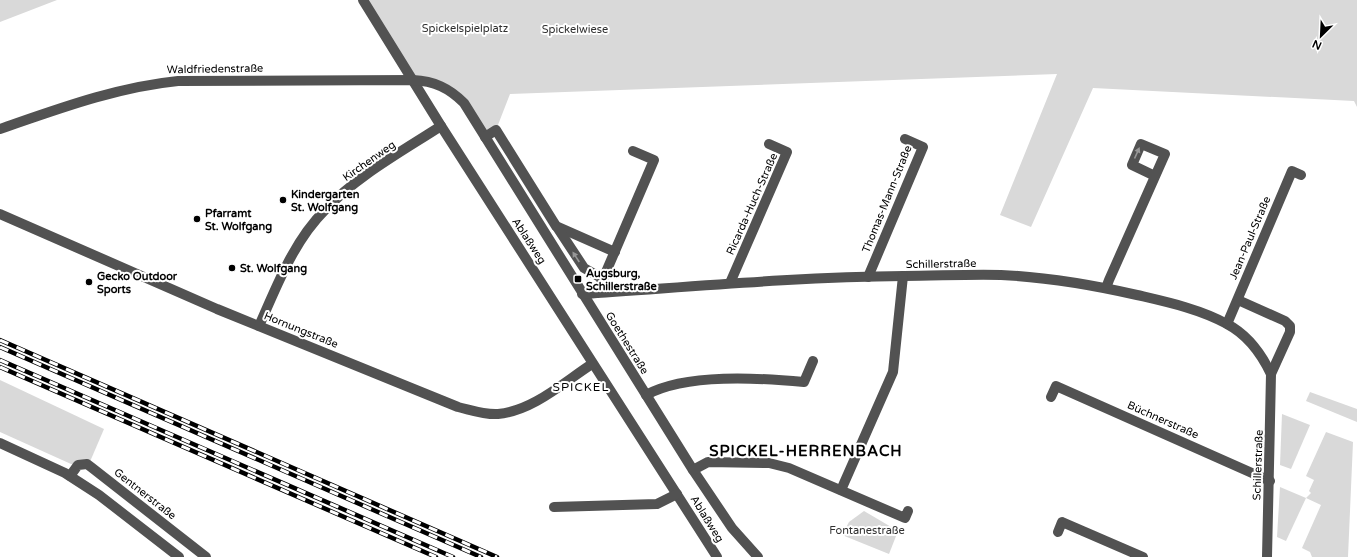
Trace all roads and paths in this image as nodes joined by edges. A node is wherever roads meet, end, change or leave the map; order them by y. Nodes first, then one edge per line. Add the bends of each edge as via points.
1 (363, 0) edge
2 (413, 80) junction
3 (441, 126) junction
4 (0, 129) edge
5 (485, 137) junction
6 (905, 139) dead end
7 (769, 144) dead end
8 (633, 151) dead end
9 (1301, 175) dead end
10 (1155, 176) dead end
11 (0, 214) edge
12 (556, 226) junction
13 (615, 252) junction
14 (903, 276) junction
15 (868, 277) junction
16 (603, 279) junction
17 (730, 283) junction
18 (1106, 288) junction
19 (598, 293) junction
20 (582, 294) junction
21 (1238, 300) junction
22 (1227, 324) junction
23 (259, 326) junction
24 (812, 362) dead end
25 (592, 364) junction
26 (1272, 374) junction
27 (646, 395) junction
28 (1052, 397) dead end
29 (0, 443) edge
30 (693, 470) junction
31 (70, 476) junction
32 (1270, 481) junction
33 (841, 490) junction
34 (677, 494) junction
35 (554, 507) dead end
36 (908, 510) dead end
37 (1058, 532) dead end
38 (187, 542) junction
39 (176, 556) edge
40 (206, 557) edge
41 (717, 557) edge
42 (758, 557) edge
43 (1143, 557) edge
44 (1267, 557) edge

1 - 2 street, Ablaßweg
2 - 3 street, Ablaßweg
2 - 4 street, Waldfriedenstraße via 218,80 160,83 117,92
2 - 5 street, Goethestraße via 437,84 455,94 464,103
3 - 23 street, Kirchenweg via 364,177 324,210 285,267
3 - 25 street, Ablaßweg
5 - 12 street via 496,130
5 - 20 street, Goethestraße
6 - 15 street, Thomas-Mann-Straße via 923,147
7 - 17 street, Ricarda-Huch-Straße via 788,152
8 - 13 street via 654,160
9 - 21 street, Jean-Paul-Straße via 1292,171
10 - 18 street
11 - 23 street, Hornungstraße
12 - 13 street
16 -> 12 street via 584,268
13 - 16 street
14 - 15 street, Schillerstraße
14 - 18 street, Schillerstraße via 1000,275
14 - 33 street via 899,335 893,372
15 - 17 street, Schillerstraße
16 - 19 street
17 - 19 street, Schillerstraße
18 - 22 street, Schillerstraße via 1181,306
19 - 20 street, Schillerstraße
20 - 27 street, Goethestraße
21 - 22 street, Jean-Paul-Straße
21 - 26 street, Schillerstraße via 1286,321 1290,326 1290,332
22 - 26 street, Schillerstraße via 1252,343
23 - 25 street, Hornungstraße via 458,407 483,413 510,412 531,404
24 - 27 street via 804,382 746,378 697,381 655,390
25 - 34 street, Ablaßweg
26 - 32 street, Schillerstraße
27 - 30 street, Goethestraße
28 - 32 street, Büchnerstraße via 1056,386
29 - 31 street
30 - 33 street via 708,462 769,463 789,468
30 - 42 street, Goethestraße via 732,528
31 - 38 street, Gentnerstraße via 78,465 87,464
31 - 39 street via 98,494
32 - 44 street, Schillerstraße
33 - 36 street via 905,518
34 - 35 street, Ablaßweg via 657,504
34 - 41 street, Ablaßweg
37 - 43 street via 1062,522
38 - 39 street
38 - 40 street, Gentnerstraße

